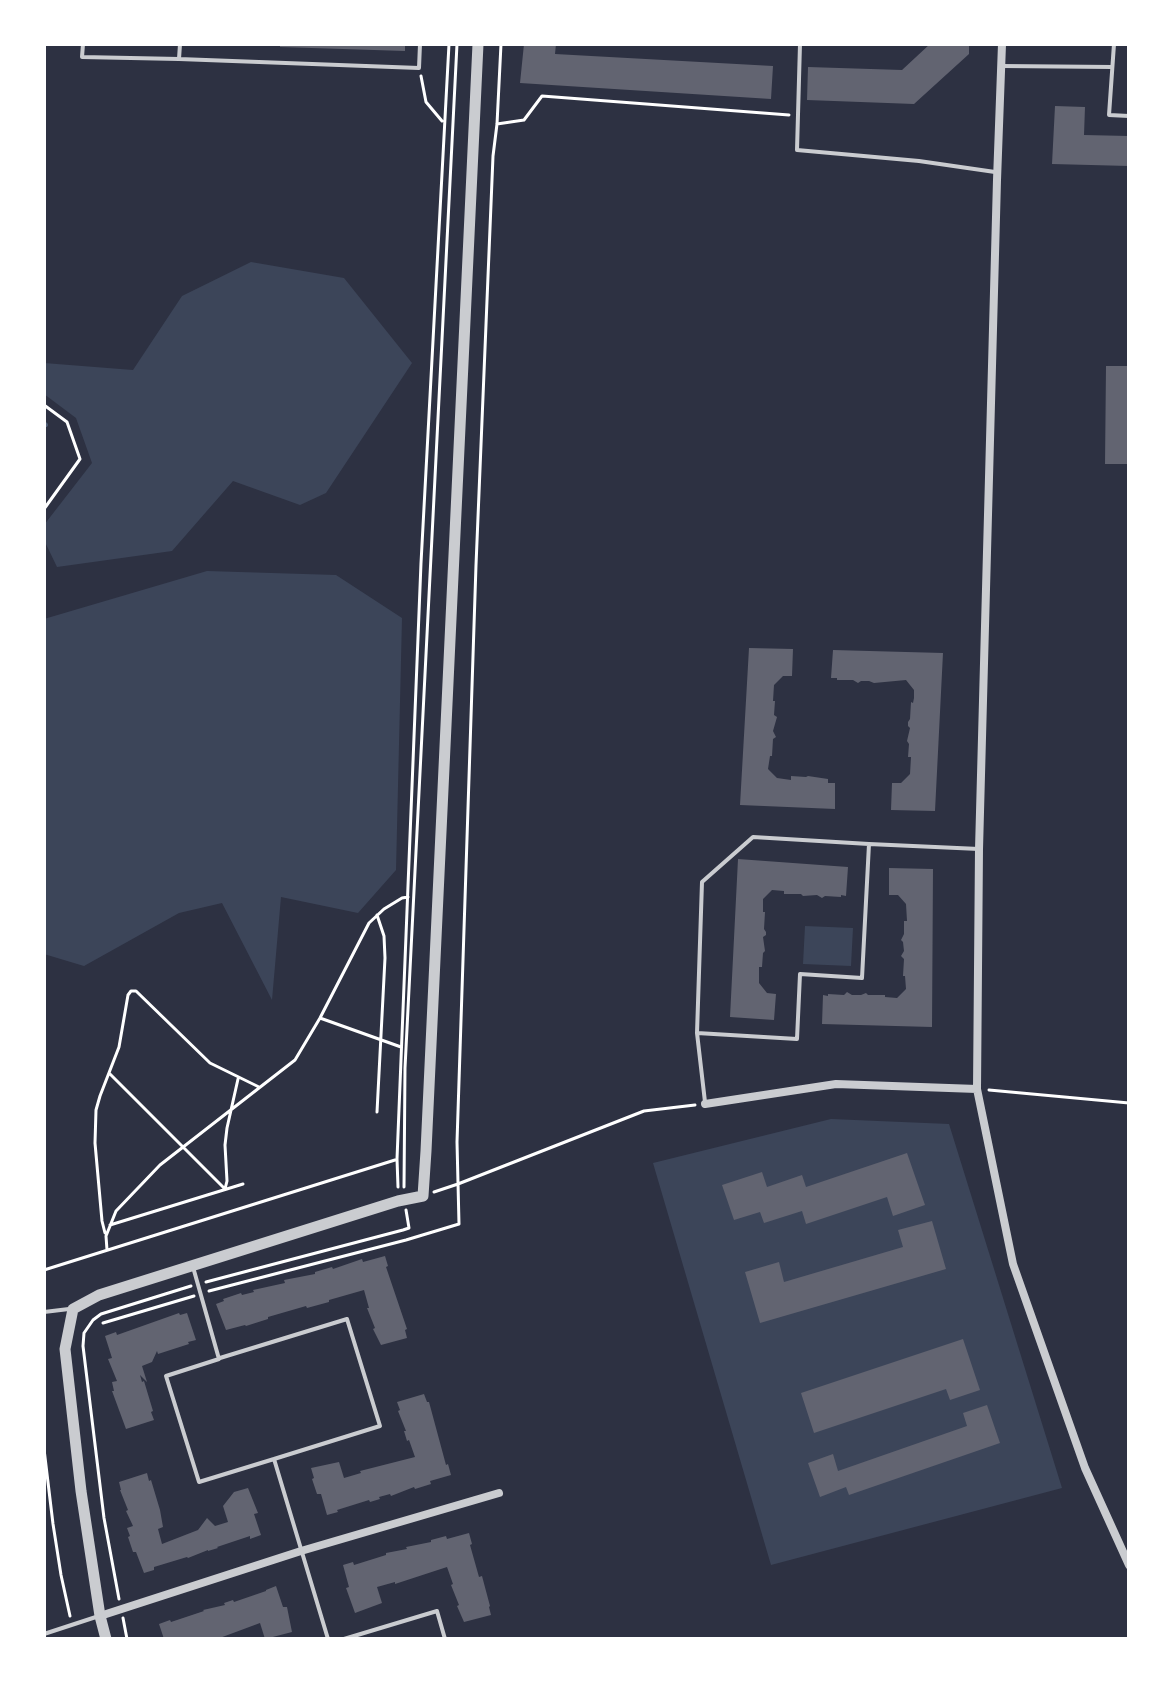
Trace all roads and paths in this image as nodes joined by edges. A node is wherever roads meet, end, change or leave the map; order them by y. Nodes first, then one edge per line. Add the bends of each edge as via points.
1 (83, 44) edge
2 (180, 44) edge
3 (420, 44) edge
4 (449, 44) edge
5 (457, 44) edge
6 (478, 44) edge
7 (800, 44) edge
8 (865, 44) edge
9 (888, 44) edge
10 (1002, 44) edge
11 (1114, 44) edge
12 (179, 59) junction
13 (1002, 66) junction
14 (1112, 67) junction
15 (419, 68) junction
16 (798, 116) junction
17 (1129, 116) edge
18 (443, 123) junction
19 (497, 124) dead end
20 (997, 172) junction
21 (44, 405) edge
22 (44, 509) edge
23 (869, 844) junction
24 (979, 849) junction
25 (408, 897) junction
26 (377, 915) junction
27 (320, 1018) junction
28 (697, 1033) junction
29 (382, 1041) junction
30 (401, 1047) junction
31 (109, 1073) junction
32 (238, 1077) junction
33 (259, 1087) junction
34 (977, 1089) junction
35 (1129, 1103) edge
36 (705, 1104) junction
37 (230, 1109) junction
38 (377, 1112) dead end
39 (182, 1146) junction
40 (397, 1159) junction
41 (243, 1184) dead end
42 (225, 1189) junction
43 (423, 1196) junction
44 (401, 1200) junction
45 (110, 1225) junction
46 (106, 1236) junction
47 (107, 1250) junction
48 (192, 1265) junction
49 (44, 1270) edge
50 (197, 1284) junction
51 (73, 1309) junction
52 (44, 1312) edge
53 (219, 1359) junction
54 (44, 1449) edge
55 (274, 1459) junction
56 (499, 1493) dead end
57 (301, 1551) junction
58 (1129, 1565) edge
59 (118, 1596) dead end
60 (100, 1616) junction
61 (72, 1625) junction
62 (44, 1634) edge
63 (106, 1639) edge
64 (328, 1639) edge
65 (344, 1639) edge
66 (445, 1639) edge

1 - 12 lane via 82,57
2 - 12 lane
3 - 15 lane
4 - 18 path
5 - 44 path
6 - 43 street
7 - 16 lane
8 - 9 lane
10 - 13 street
11 - 14 lane
12 - 15 lane
13 - 14 lane
13 - 20 street
14 - 17 lane via 1109,115
15 - 18 path via 426,102
16 - 19 path via 542,96 524,120
16 - 20 lane via 797,150
18 - 25 path
20 - 24 street
21 - 22 path via 67,422 80,459
23 - 24 lane
23 - 28 lane via 753,837 702,882
23 - 28 lane via 862,978 800,974 797,1039
24 - 34 street
25 - 26 path
25 - 30 path
26 - 27 path
26 - 29 path via 385,958
27 - 29 path
27 - 33 path via 295,1060
28 - 36 lane
29 - 30 path
29 - 38 path
30 - 40 path
31 - 32 path via 128,995 134,990 210,1063
31 - 39 path
31 - 46 path via 95,1126
32 - 33 path
32 - 37 path
33 - 37 path
34 - 35 path
34 - 36 street via 836,1084
34 - 58 street via 1013,1264 1085,1468
36 - 43 path via 644,1111
37 - 39 path
37 - 42 path
39 - 42 path
39 - 45 path via 120,1206
40 - 44 path
40 - 47 path
41 - 42 path
42 - 45 path
43 - 44 street
44 - 48 street
44 - 50 path via 409,1228
45 - 46 path
46 - 47 path
47 - 49 path
48 - 50 lane
48 - 51 street via 99,1295
50 - 53 lane
50 - 59 path via 101,1314 84,1333
51 - 52 lane
51 - 60 street via 65,1349
53 - 55 lane via 166,1376 199,1482
53 - 55 lane via 347,1319 380,1426
54 - 61 path
55 - 57 lane
56 - 57 street
57 - 60 street
57 - 64 lane
60 - 61 lane
60 - 63 street
61 - 62 lane
65 - 66 lane via 437,1611

